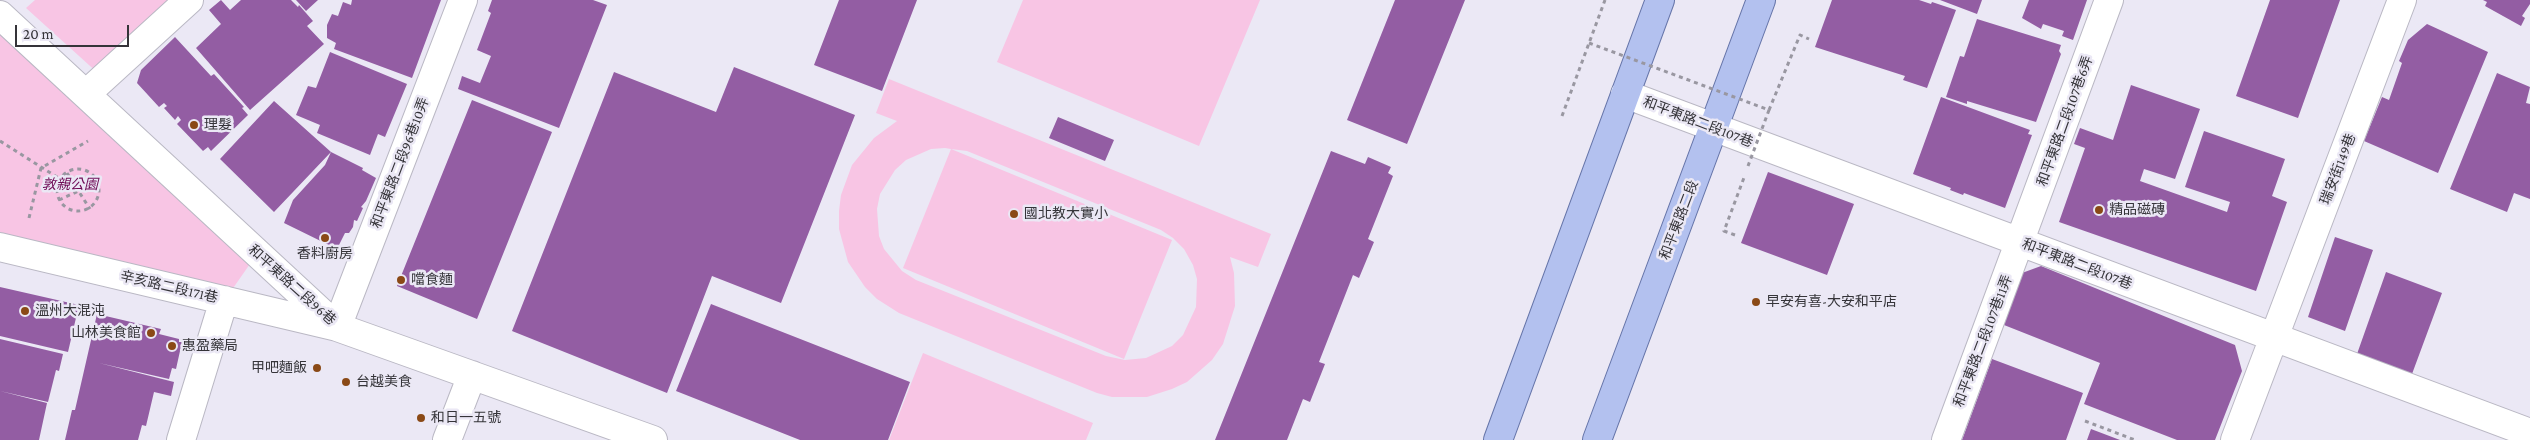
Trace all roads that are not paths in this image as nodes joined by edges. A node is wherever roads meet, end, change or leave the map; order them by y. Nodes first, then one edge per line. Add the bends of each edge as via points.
1 (189, 0) edge
2 (462, 0) edge
3 (1660, 0) edge
4 (1761, 0) edge
5 (2109, 0) edge
6 (2402, 0) edge
7 (0, 15) edge
8 (86, 94) junction
9 (1625, 94) junction
10 (1714, 128) junction
11 (2020, 243) junction
12 (0, 247) edge
13 (224, 300) junction
14 (337, 327) junction
15 (2274, 338) junction
16 (472, 375) junction
17 (2525, 429) edge
18 (181, 440) edge
19 (447, 440) edge
20 (653, 440) edge
21 (1498, 440) edge
22 (1597, 440) edge
23 (1946, 440) edge
24 (2235, 440) edge

1 - 8 street
2 - 14 street, 和平東路二段96巷10弄
3 - 9 main road
4 - 10 main road, 和平東路二段
5 - 11 street, 和平東路二段107巷6弄
6 - 15 street, 瑞安街149巷
7 - 8 street, 和平東路二段96巷
8 - 14 street, 和平東路二段96巷
9 - 10 street, 和平東路二段107巷
9 - 21 main road
10 - 11 street, 和平東路二段107巷
10 - 22 main road, 和平東路二段
11 - 15 street, 和平東路二段107巷
11 - 23 street, 和平東路二段107巷11弄
12 - 13 street, 辛亥路二段171巷
13 - 14 street, 辛亥路二段171巷
13 - 18 street
14 - 16 street, 和平東路二段96巷
15 - 17 street, 和平東路二段107巷
15 - 24 street, 瑞安街149巷
16 - 19 street
16 - 20 street, 和平東路二段96巷

